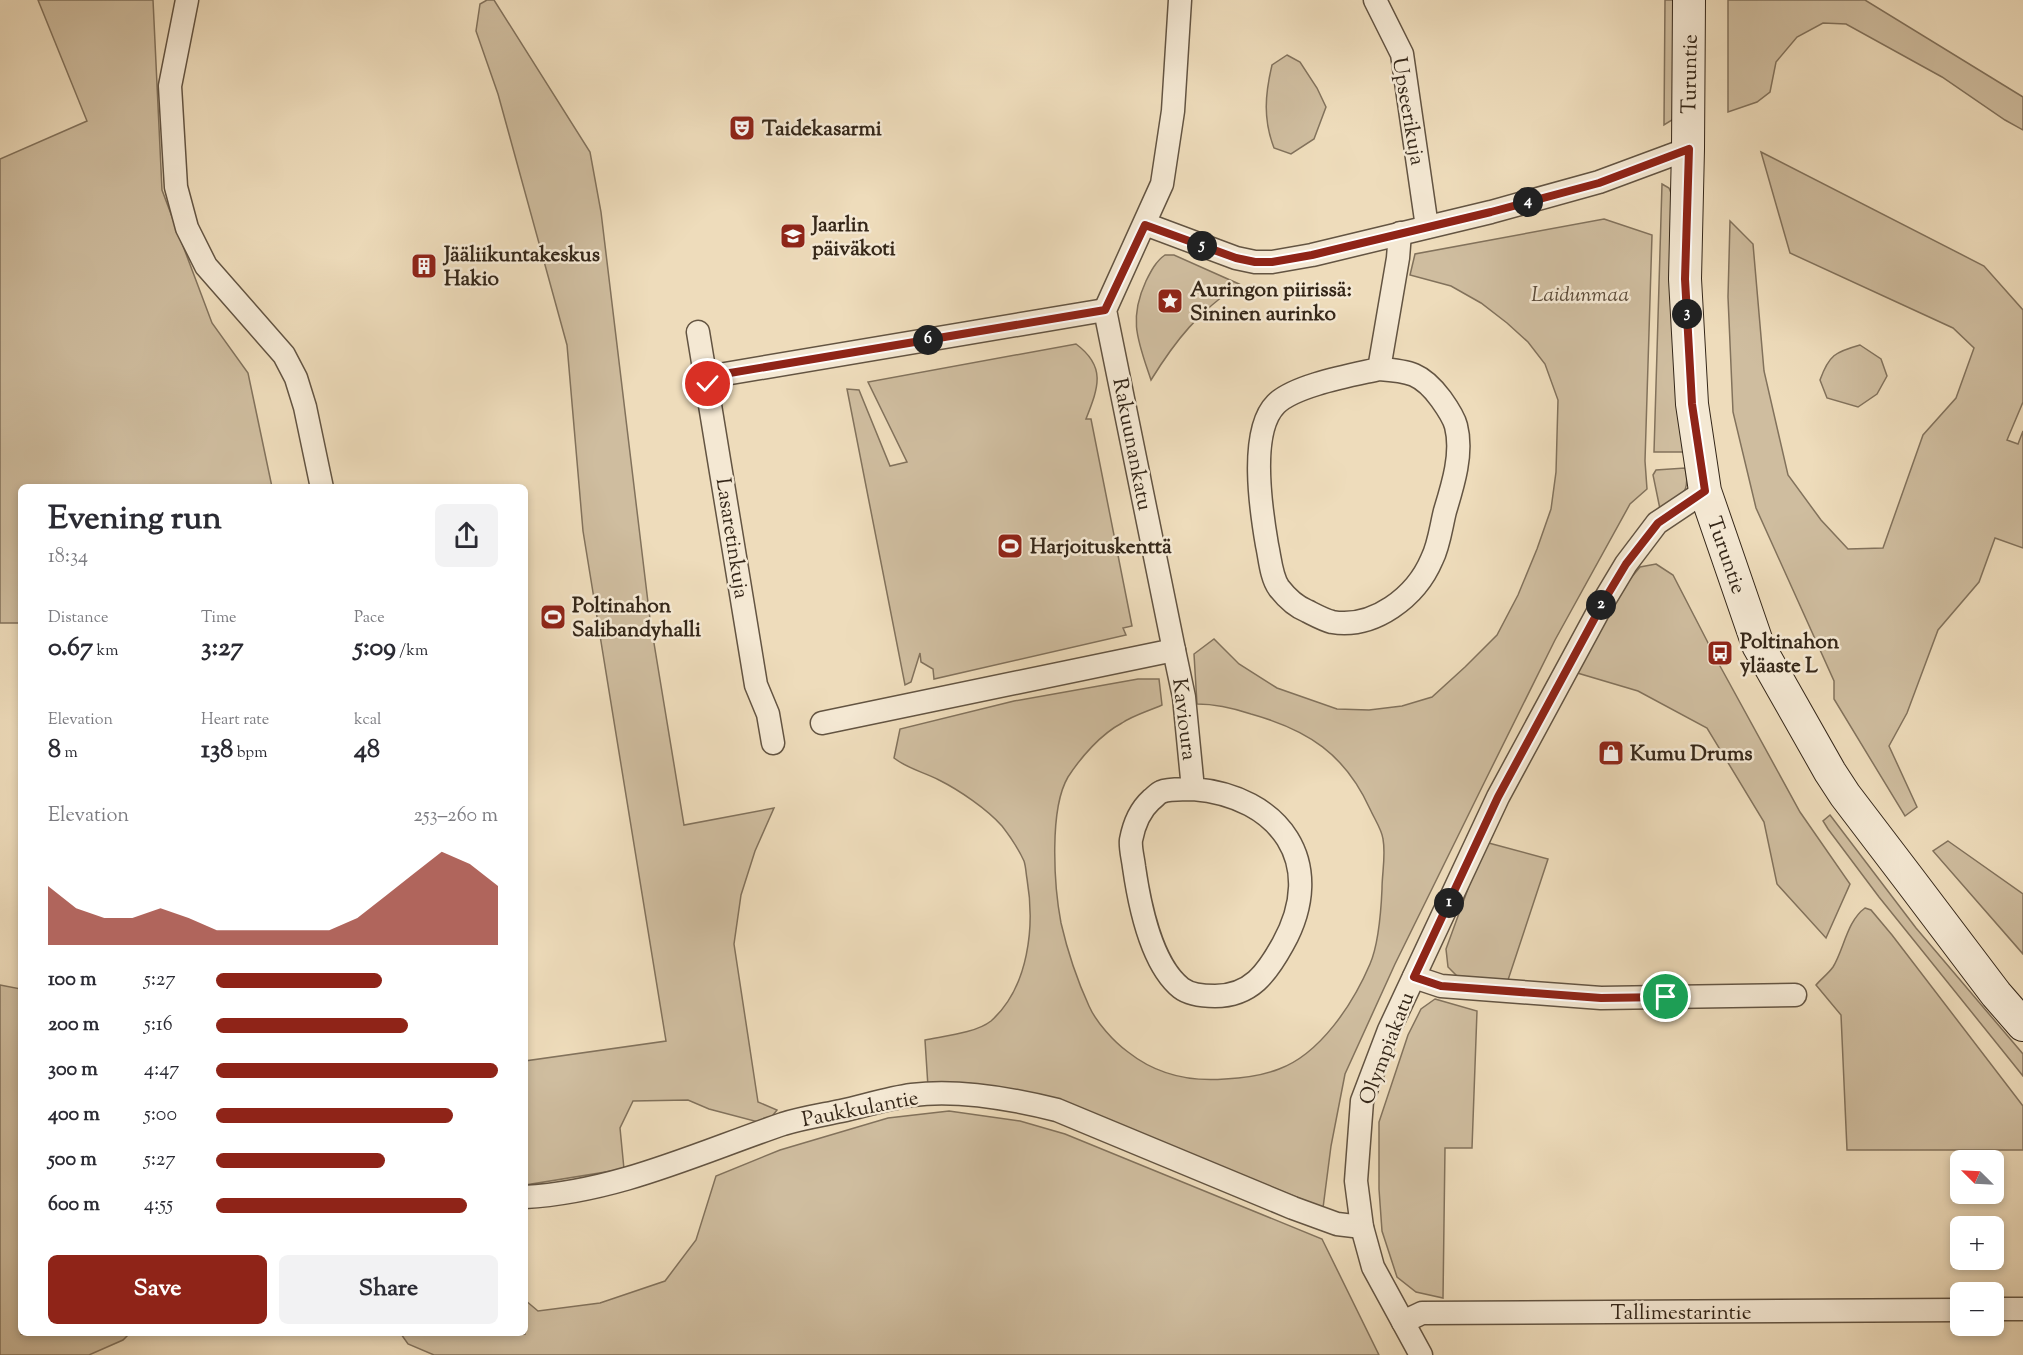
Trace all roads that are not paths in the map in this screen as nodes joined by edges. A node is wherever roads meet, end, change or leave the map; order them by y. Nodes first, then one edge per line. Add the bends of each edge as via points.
1 (187, 0) edge
2 (1180, 0) edge
3 (1375, 0) edge
4 (1689, 0) edge
5 (1689, 149) junction
6 (1145, 225) junction
7 (1427, 227) junction
8 (1400, 233) junction
9 (1105, 310) junction
10 (698, 332) dead end
11 (1379, 369) junction
12 (706, 377) junction
13 (321, 484) edge
14 (1705, 491) junction
15 (1174, 650) junction
16 (822, 723) dead end
17 (773, 743) dead end
18 (1193, 789) junction
19 (1414, 977) junction
20 (1795, 995) dead end
21 (2023, 1025) edge
22 (528, 1197) edge
23 (1362, 1227) junction
24 (2004, 1309) edge
25 (2023, 1309) edge
26 (1950, 1310) edge
27 (1403, 1322) junction
28 (1421, 1355) edge

1 - 13 street via 170,86 176,188 187,228 206,266 284,355 297,378
2 - 6 street via 1173,111 1162,184
3 - 7 street, Upseerikuja via 1402,54
4 - 5 main road, Turuntie
5 - 7 street via 1599,183
5 - 14 main road, Turuntie via 1685,279 1692,404
6 - 8 street via 1255,262 1312,255
6 - 9 street
7 - 8 street
8 - 11 street
9 - 12 street
9 - 15 street, Rakuunankatu
10 - 12 street, Lasaretinkuja
11 - 11 street via 1404,370 1428,382 1443,402 1456,426 1458,455 1453,484 1432,560 1414,589 1392,608 1362,622 1330,621 1299,608 1278,587 1259,489 1265,424 1276,404 1294,392
12 - 17 street, Lasaretinkuja via 756,685 768,714
14 - 19 street, Olympiakatu via 1658,523 1605,599 1498,797
14 - 21 main road, Turuntie via 1758,645 1830,772
15 - 16 street
15 - 18 street, Kavioura via 1185,697
18 - 18 street, Kavioura via 1160,792 1136,820 1131,843 1139,904 1157,956 1178,986 1194,994 1227,996 1240,993 1271,965 1290,931 1300,894 1300,876 1287,837 1271,818 1243,800
19 - 20 street via 1441,986 1601,998
19 - 23 street, Olympiakatu via 1362,1101 1356,1181
22 - 23 street, Paukkulantie via 625,1180 786,1124 913,1095 945,1094 986,1096 1057,1110 1293,1208 1337,1224
23 - 27 street, Olympiakatu via 1373,1267
24 - 25 street
26 - 27 street, Tallimestarintie via 1422,1313
27 - 28 street, Olympiakatu

